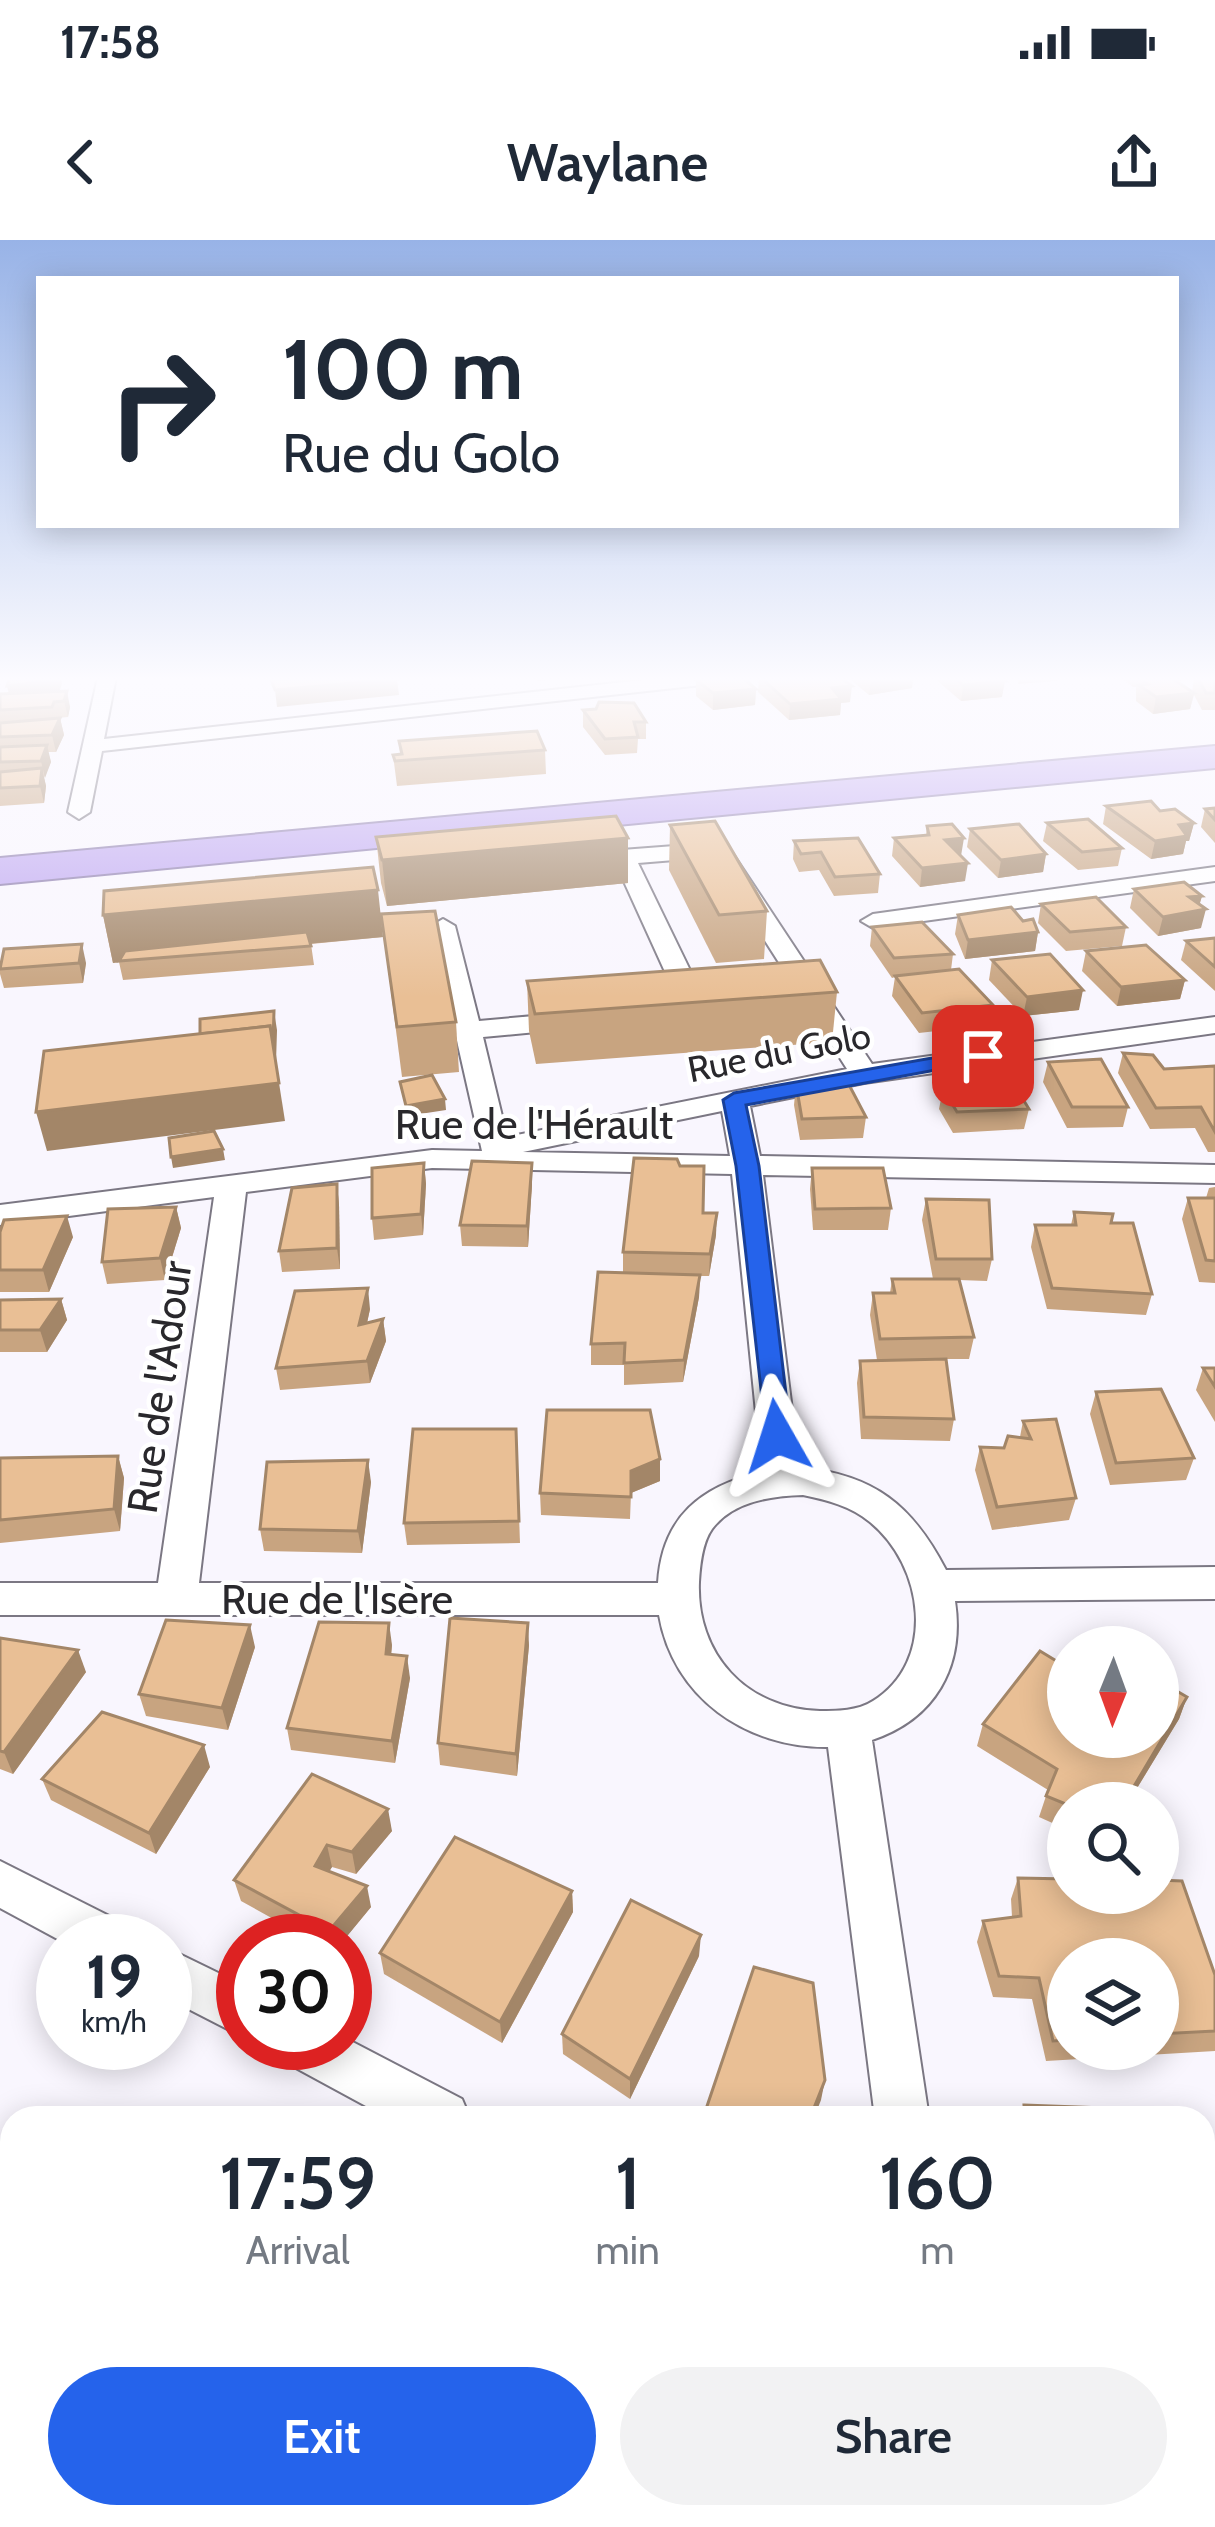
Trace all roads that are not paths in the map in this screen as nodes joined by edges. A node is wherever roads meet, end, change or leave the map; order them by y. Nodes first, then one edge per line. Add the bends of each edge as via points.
1 (85, 784) edge
2 (728, 784) edge
3 (933, 784) edge
4 (79, 812) dead end
5 (0, 849) edge
6 (625, 856) junction
7 (555, 862) edge
8 (0, 872) edge
9 (1215, 874) edge
10 (872, 921) edge
11 (442, 926) edge
12 (662, 1013) edge
13 (597, 1019) edge
14 (1215, 1025) edge
15 (468, 1030) junction
16 (864, 1074) junction
17 (734, 1100) junction
18 (495, 1148) junction
19 (432, 1160) junction
20 (747, 1166) junction
21 (1215, 1174) edge
22 (231, 1187) junction
23 (0, 1215) edge
24 (782, 1482) junction
25 (1215, 1583) edge
26 (932, 1586) junction
27 (0, 1599) edge
28 (176, 1599) junction
29 (675, 1599) junction
30 (848, 1730) junction
31 (0, 1883) edge
32 (58, 1914) edge
33 (353, 2070) edge
34 (420, 2106) edge
35 (900, 2106) edge

1 - 4 street
2 - 5 highway
3 - 8 highway
6 - 7 street
6 - 12 street via 690,998
6 - 16 street via 701,850 725,860
9 - 10 street
11 - 15 street
13 - 15 street
14 - 16 street, Rue du Golo
15 - 18 street
16 - 17 street, Rue du Golo
17 - 18 street, Rue du Golo
17 - 20 street
18 - 19 street, Rue du Golo
19 - 20 street, Rue de l'Hérault
19 - 22 street, Rue de l'Hérault
20 - 21 street, Rue de l'Hérault
20 - 24 street
22 - 23 street, Rue de l'Hérault
22 - 28 street, Rue de l'Adour
24 - 26 street via 854,1494 892,1518
24 - 29 street via 748,1487 702,1515 683,1548
25 - 26 street
26 - 30 street via 932,1675 907,1704
27 - 28 street, Rue de l'Isère
28 - 29 street, Rue de l'Isère
29 - 30 street via 688,1651 714,1689 749,1714 791,1728
30 - 35 street
31 - 32 street
33 - 34 street

